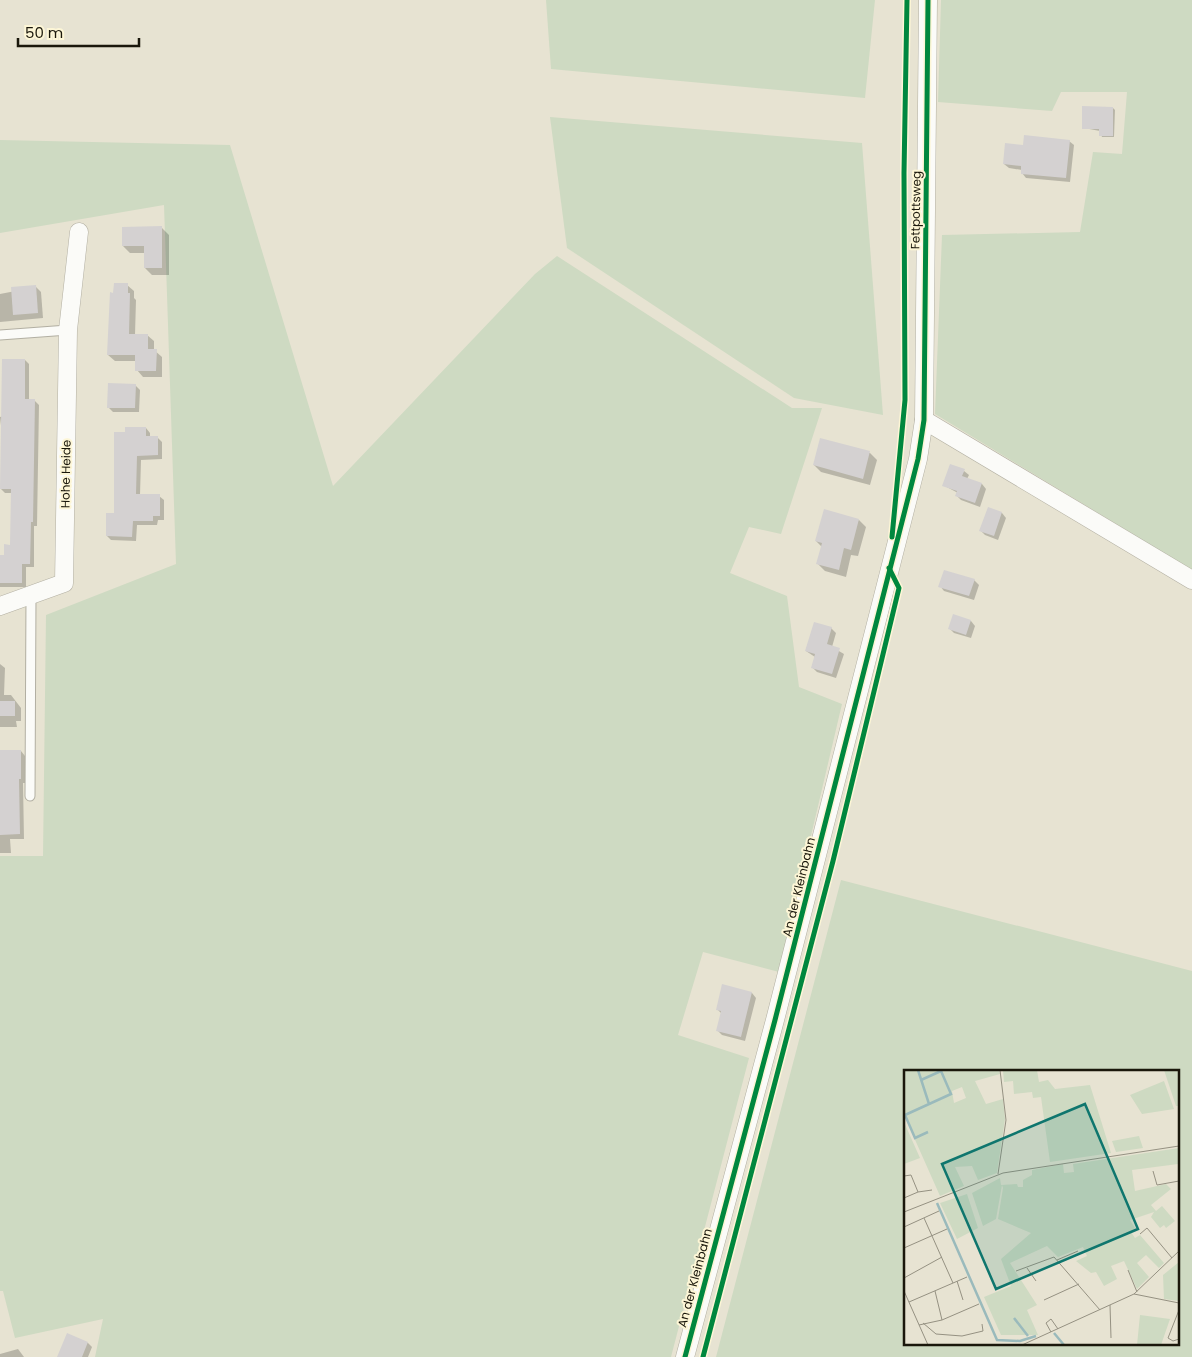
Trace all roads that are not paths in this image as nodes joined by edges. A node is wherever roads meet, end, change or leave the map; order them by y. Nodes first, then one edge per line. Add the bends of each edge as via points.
1 (928, 0) edge
2 (79, 232) dead end
3 (68, 330) junction
4 (0, 335) edge
5 (924, 420) junction
6 (1192, 580) edge
7 (31, 596) junction
8 (0, 606) edge
9 (30, 796) dead end
10 (685, 1357) edge

1 - 5 street, Fettpottsweg
2 - 3 street, Hohe Heide
3 - 4 lane
3 - 7 street, Hohe Heide via 64,583
5 - 6 street
5 - 10 street, An der Kleinbahn via 893,562
7 - 8 street, Hohe Heide
7 - 9 lane

